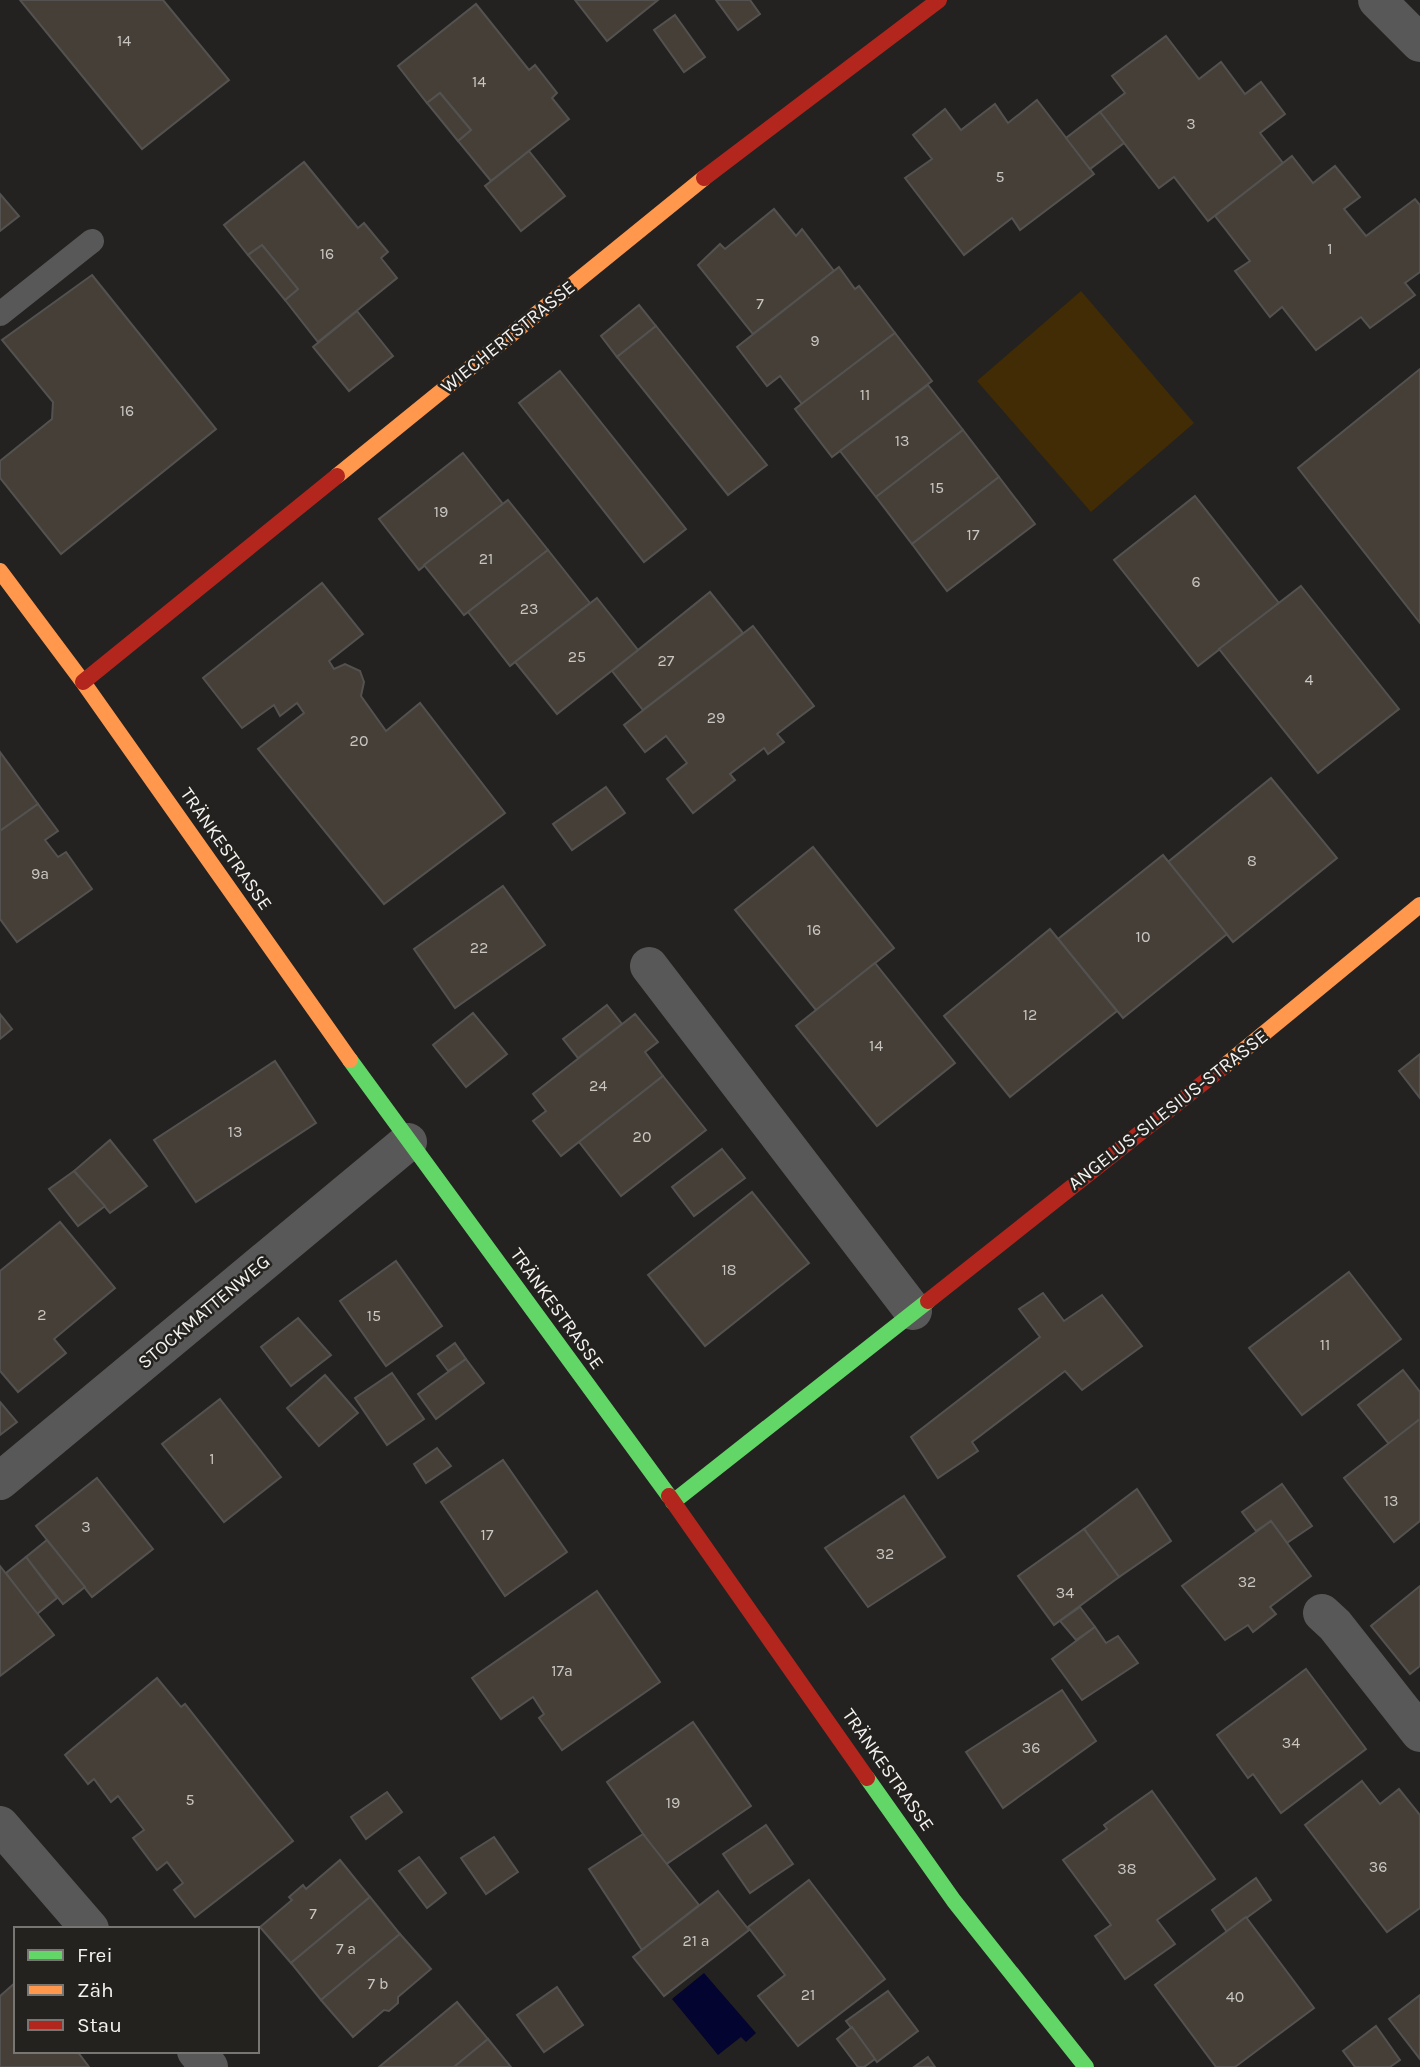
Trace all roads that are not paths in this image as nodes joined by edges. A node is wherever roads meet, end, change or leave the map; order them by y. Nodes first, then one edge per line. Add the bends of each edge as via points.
1 (939, 0) edge
2 (1377, 0) edge
3 (1420, 43) edge
4 (92, 241) dead end
5 (0, 314) edge
6 (0, 571) edge
7 (83, 682) junction
8 (1420, 905) edge
9 (649, 966) dead end
10 (408, 1142) junction
11 (914, 1311) junction
12 (0, 1481) edge
13 (673, 1502) junction
14 (1322, 1613) dead end
15 (1420, 1733) edge
16 (0, 1825) edge
17 (88, 1927) edge
18 (198, 2053) edge
19 (209, 2067) edge
20 (1087, 2067) edge

1 - 7 street, WIECHERTSTRASSE via 677,199
2 - 3 street
4 - 5 lane
6 - 7 street, TRÄNKESTRASSE
7 - 10 street, TRÄNKESTRASSE
8 - 11 street, ANGELUS-SILESIUS-STRASSE via 1235,1058
9 - 11 street
10 - 12 street, STOCKMATTENWEG
10 - 13 street, TRÄNKESTRASSE
11 - 13 street, ANGELUS-SILESIUS-STRASSE
13 - 20 street, TRÄNKESTRASSE via 954,1901
14 - 15 street
16 - 17 street
18 - 19 street

